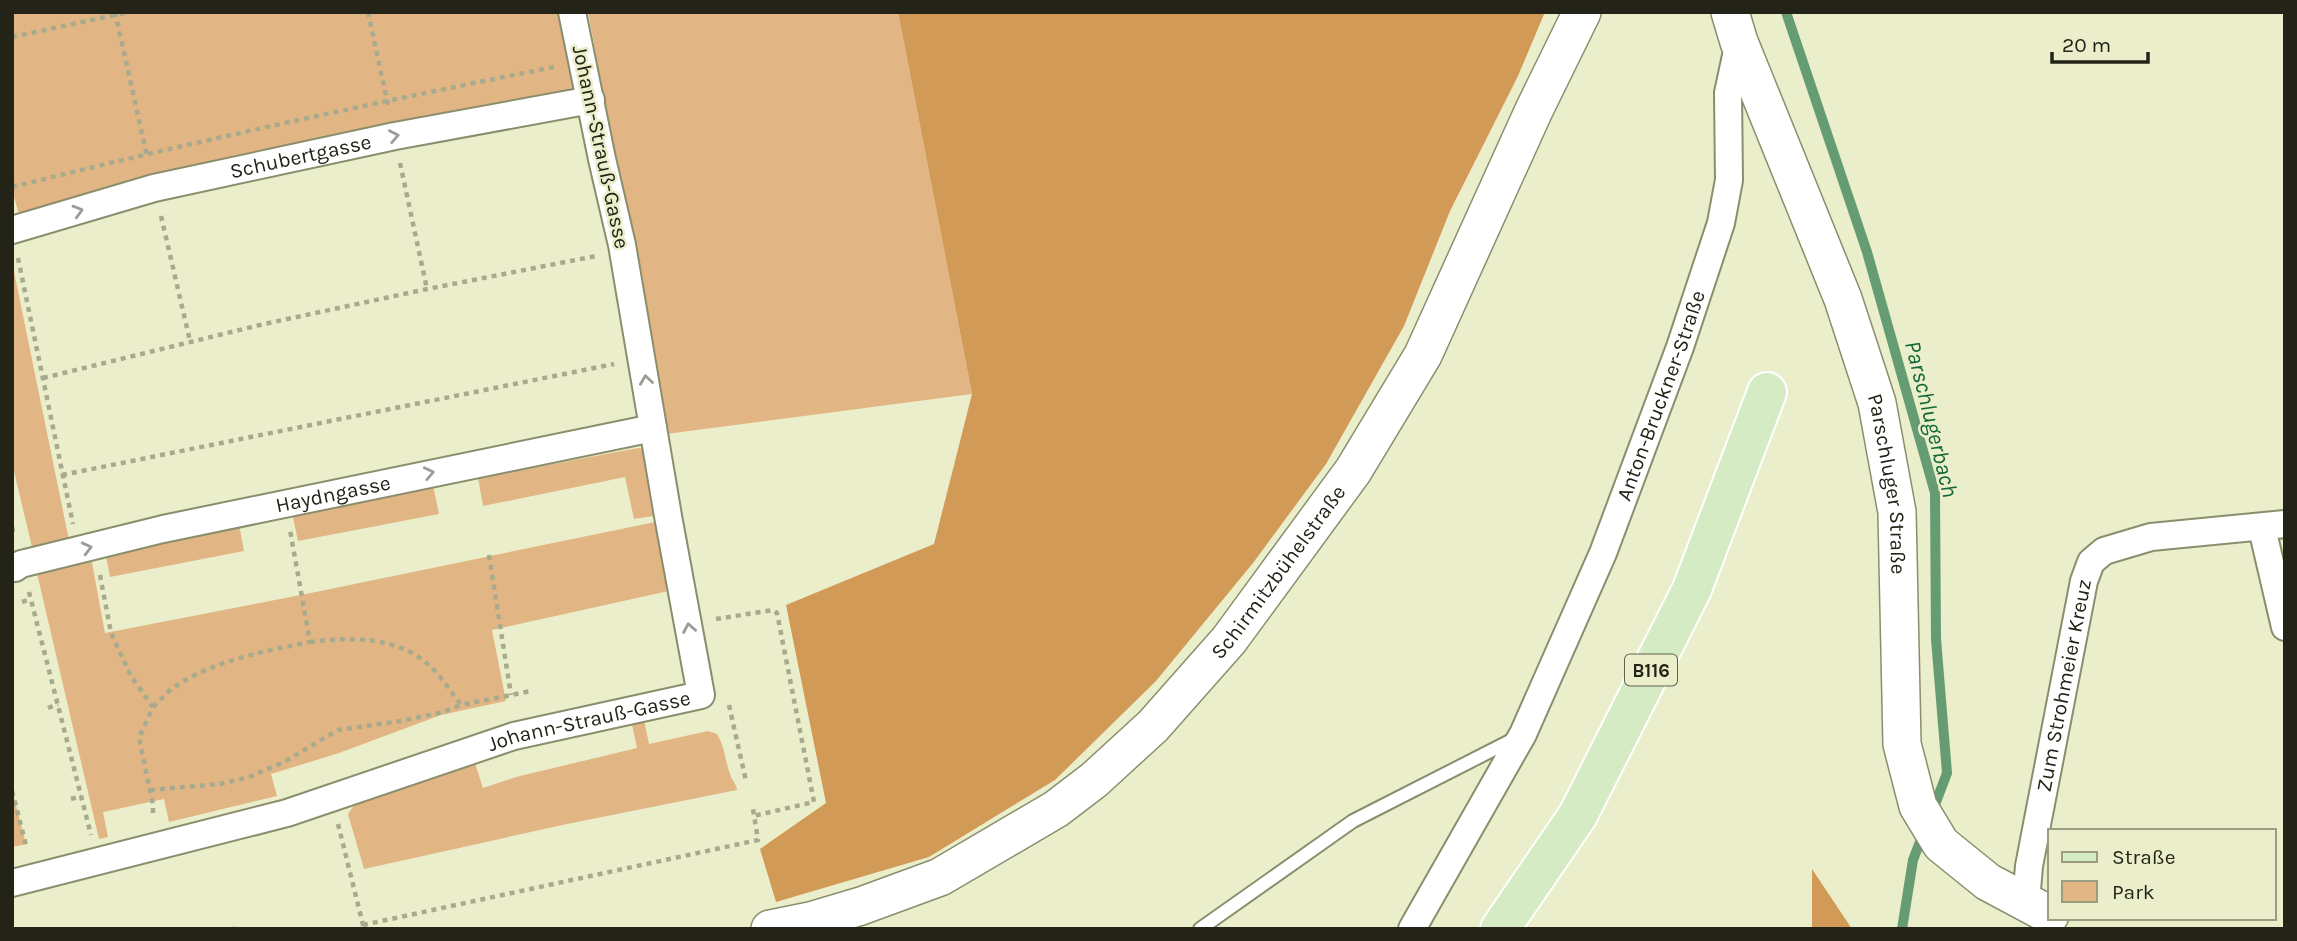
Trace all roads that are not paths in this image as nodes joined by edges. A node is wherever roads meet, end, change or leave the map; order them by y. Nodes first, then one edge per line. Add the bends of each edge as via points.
1 (572, 12) edge
2 (1582, 12) edge
3 (1734, 27) edge
4 (591, 100) junction
5 (12, 230) edge
6 (1767, 392) dead end
7 (653, 428) junction
8 (2273, 526) edge
9 (18, 566) road end
10 (2285, 627) edge
11 (1523, 734) junction
12 (12, 883) edge
13 (2044, 912) edge
14 (2060, 920) edge
15 (770, 929) edge
16 (1200, 929) edge
17 (1412, 929) edge
18 (1500, 929) edge
19 (2077, 929) edge

1 - 4 street, Johann-Strauß-Gasse
2 - 15 main road, Schirmitzbühelstraße via 1423,355 1344,482 1229,640 1153,726 1056,809 940,877 861,906
3 - 11 street, Anton-Bruckner-Straße via 1728,93 1729,180 1721,223 1681,347 1603,553
3 - 13 main road, Parschluger Straße via 1843,299 1877,403 1898,512 1902,744 1919,806 1941,844 1988,882
5 -> 4 street, Schubertgasse via 154,188
7 -> 4 street, Johann-Strauß-Gasse via 622,245
6 - 18 main road, B116 via 1692,589 1578,815
9 -> 7 street, Haydngasse via 285,503
12 -> 7 street, Johann-Strauß-Gasse via 287,813 513,736 701,695
8 - 10 street
8 - 13 street, Zum Strohmeier Kreuz via 2151,537 2104,551 2091,562 2031,853
11 - 16 lane via 1353,821
11 - 17 street, Anton-Bruckner-Straße
14 - 19 main road, Parschluger Straße

